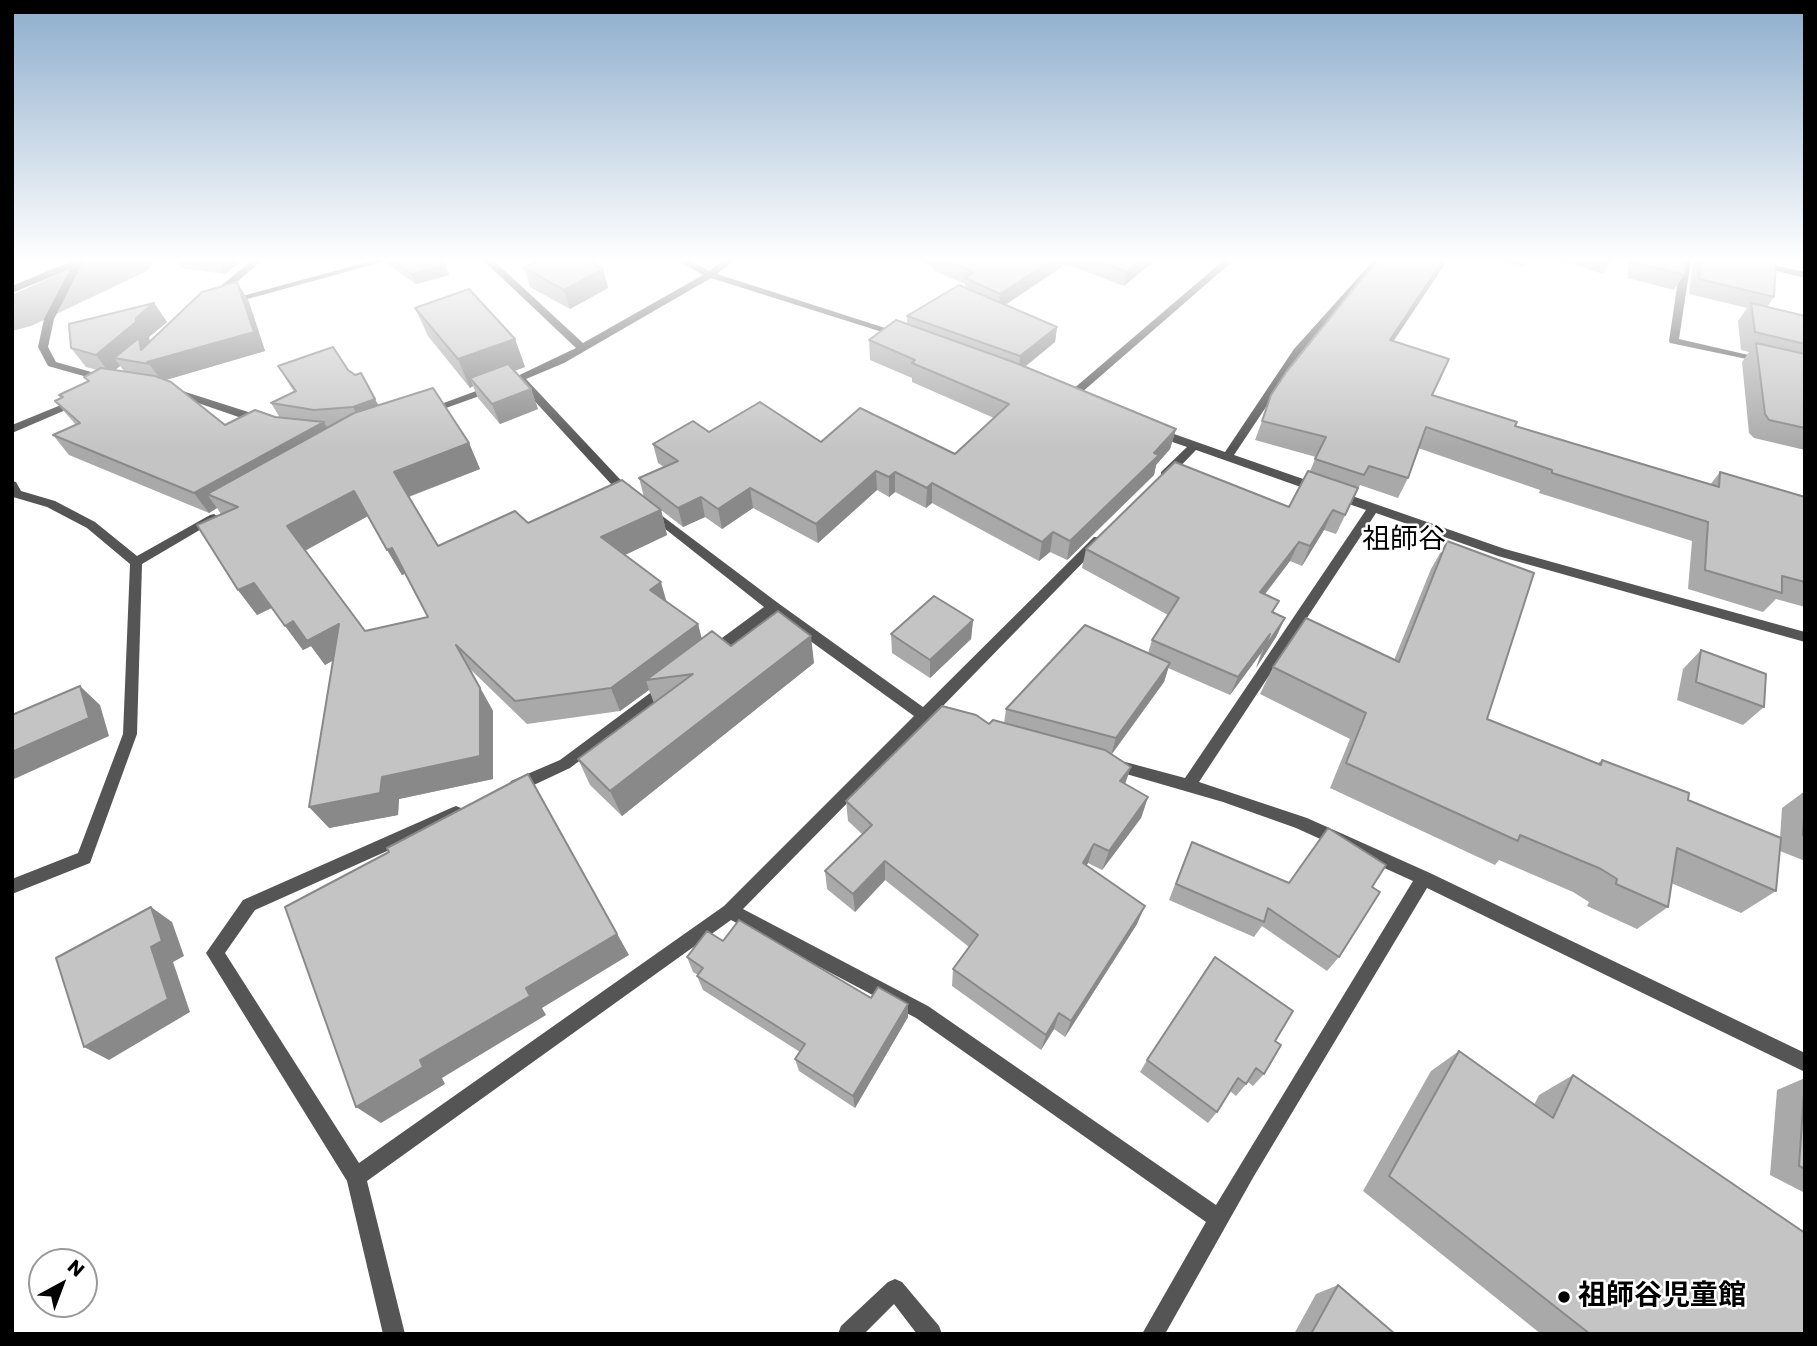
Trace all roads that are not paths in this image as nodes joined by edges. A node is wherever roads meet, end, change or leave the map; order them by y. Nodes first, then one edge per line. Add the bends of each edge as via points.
1 (48, 323) edge
2 (555, 323) edge
3 (626, 323) edge
4 (860, 323) edge
5 (1156, 323) edge
6 (1323, 323) edge
7 (1677, 323) edge
8 (911, 339) edge
9 (582, 348) junction
10 (1779, 365) edge
11 (519, 378) junction
12 (102, 387) edge
13 (159, 388) edge
14 (90, 394) edge
15 (1069, 398) edge
16 (416, 415) edge
17 (274, 426) edge
18 (1144, 427) edge
19 (12, 429) edge
20 (1194, 446) junction
21 (1227, 457) junction
22 (1155, 484) edge
23 (12, 485) edge
24 (232, 508) edge
25 (1373, 508) junction
26 (1107, 532) edge
27 (136, 562) junction
28 (773, 607) junction
29 (1805, 636) edge
30 (696, 665) edge
31 (674, 682) edge
32 (923, 714) junction
33 (962, 724) edge
34 (1104, 762) edge
35 (1189, 785) junction
36 (502, 793) edge
37 (477, 804) edge
38 (1424, 878) junction
39 (12, 887) edge
40 (730, 911) junction
41 (1805, 1063) edge
42 (356, 1177) junction
43 (1219, 1219) junction
44 (394, 1334) edge
45 (849, 1334) edge
46 (931, 1334) edge
47 (1153, 1334) edge

1 - 12 street via 46,356 63,368 113,381
2 - 9 street
3 - 9 street
4 - 8 street
5 - 15 street
6 - 21 street via 1298,351
7 - 10 street via 1674,341
9 - 11 street
11 - 16 street
11 - 28 street via 617,486
13 - 17 street via 211,401
14 - 19 street
18 - 20 street
20 - 21 street
20 - 22 street
21 - 25 street
23 - 27 street via 17,494 51,504 91,525
24 - 27 street
25 - 29 street via 1502,553
25 - 35 street
26 - 32 street
27 - 39 street via 130,734 84,858
28 - 30 street
28 - 32 street
31 - 36 street via 565,764
32 - 33 street
32 - 40 street
34 - 35 street
35 - 38 street via 1301,823
37 - 42 street via 249,905 215,953
38 - 41 street
38 - 43 street
40 - 42 street
40 - 43 street via 922,1012
42 - 44 street
43 - 47 street
45 - 46 street via 895,1289

